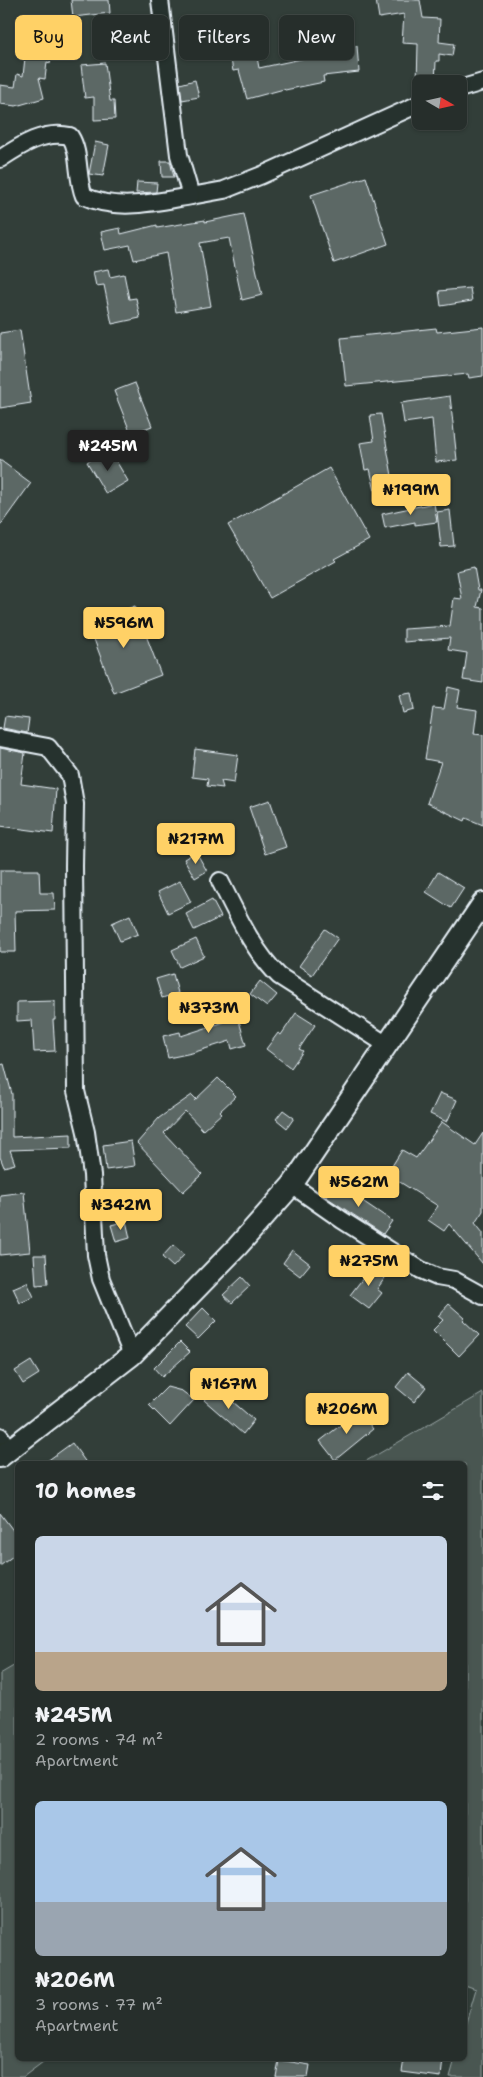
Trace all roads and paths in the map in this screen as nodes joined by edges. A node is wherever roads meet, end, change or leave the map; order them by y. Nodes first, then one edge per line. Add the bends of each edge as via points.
1 (160, 0) edge
2 (483, 82) edge
3 (468, 86) edge
4 (412, 106) edge
5 (0, 159) edge
6 (191, 196) junction
7 (0, 738) edge
8 (220, 881) dead end
9 (483, 903) edge
10 (387, 1045) junction
11 (292, 1185) junction
12 (483, 1296) edge
13 (132, 1355) junction
14 (3, 1448) edge

1 - 6 street via 180,155
2 - 3 street
4 - 6 street via 262,176 224,190
5 - 6 street via 28,142 46,135 61,134 70,136 74,143 84,196 96,202 141,204
7 - 13 street via 48,746 70,775 76,804 76,1091 92,1176 96,1255
8 - 10 street via 268,965
9 - 10 street
10 - 11 street
11 - 12 street via 421,1270 454,1280
11 - 13 street via 238,1247
13 - 14 street

